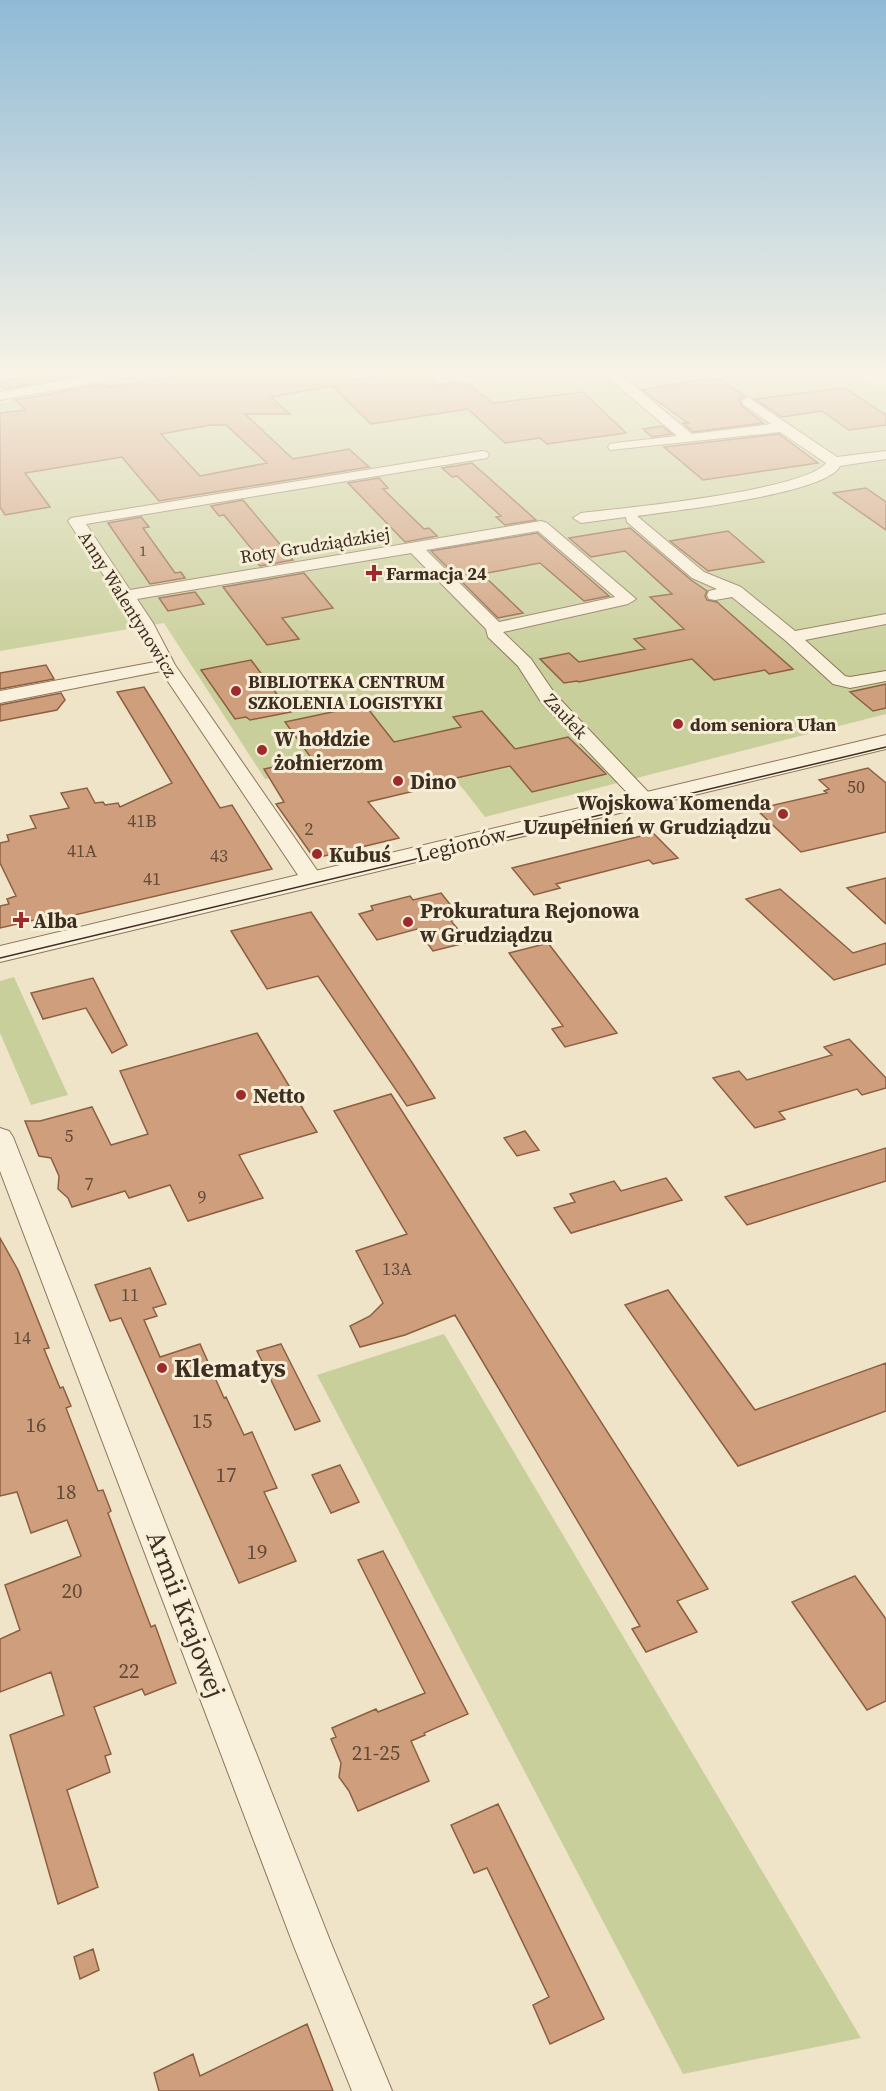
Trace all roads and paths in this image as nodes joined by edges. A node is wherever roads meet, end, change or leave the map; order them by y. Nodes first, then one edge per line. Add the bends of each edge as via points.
1 (392, 470) edge
2 (829, 470) edge
3 (581, 518) dead end
4 (632, 519) dead end
5 (415, 548) junction
6 (735, 591) junction
7 (715, 595) dead end
8 (126, 596) junction
9 (886, 620) edge
10 (495, 628) junction
11 (792, 637) junction
12 (166, 664) junction
13 (886, 676) edge
14 (0, 697) edge
15 (886, 742) edge
16 (645, 800) junction
17 (312, 879) junction
18 (0, 954) edge
19 (0, 1137) edge
20 (372, 2091) edge

1 - 8 street, Anny Walentynowicz via 76,521
2 - 3 street via 763,491
4 - 6 street via 698,575
5 - 8 street, Roty Grudziądzkiej
5 - 10 street, Zaułek
5 - 10 street, Roty Grudziądzkiej via 541,526 628,599
6 - 7 street
6 - 11 street
8 - 12 street, Anny Walentynowicz
9 - 11 street
10 - 16 street, Zaułek via 494,633 525,663 548,698
11 - 13 street via 839,680 850,683
12 - 14 street
12 - 17 street, Anny Walentynowicz
15 - 16 street, Legionów
16 - 17 street, Legionów
17 - 18 street, Legionów
19 - 20 street, Armii Krajowej

